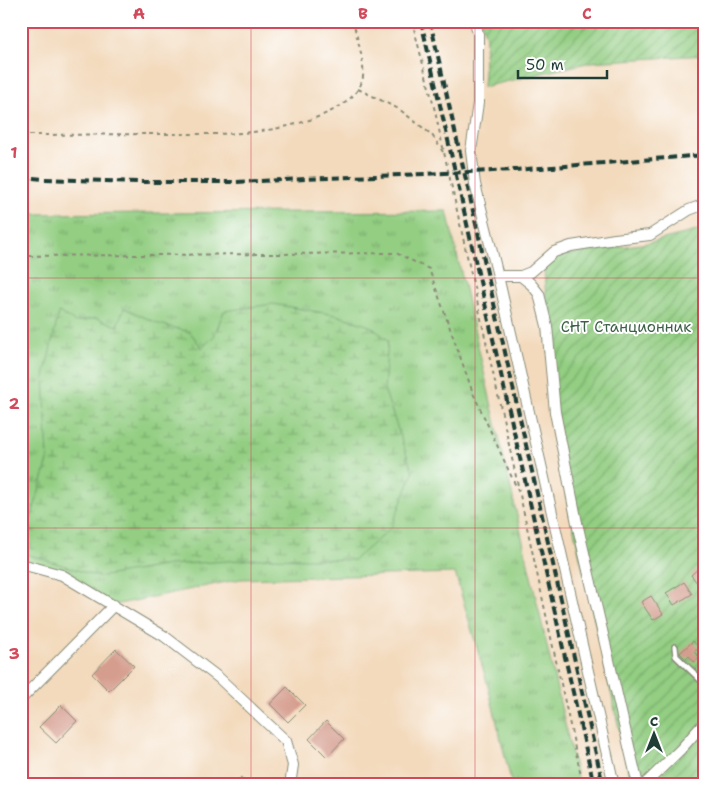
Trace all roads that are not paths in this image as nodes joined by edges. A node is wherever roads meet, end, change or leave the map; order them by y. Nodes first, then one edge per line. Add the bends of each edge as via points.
1 (475, 21) edge
2 (705, 204) edge
3 (498, 276) junction
4 (521, 276) junction
5 (21, 564) edge
6 (114, 605) junction
7 (675, 647) dead end
8 (705, 684) edge
9 (21, 699) edge
10 (705, 722) edge
11 (290, 785) edge
12 (614, 785) edge
13 (638, 785) edge
14 (644, 785) edge

1 - 3 street via 478,34 478,103 471,151 475,184
2 - 4 street via 689,210 650,235 615,238 554,252
3 - 4 street
3 - 12 street
4 - 13 street via 539,294 547,326 555,412
5 - 6 street via 62,575
6 - 9 street
6 - 11 street via 164,636 219,678 286,741 293,765
7 - 8 lane via 676,656
10 - 14 street

